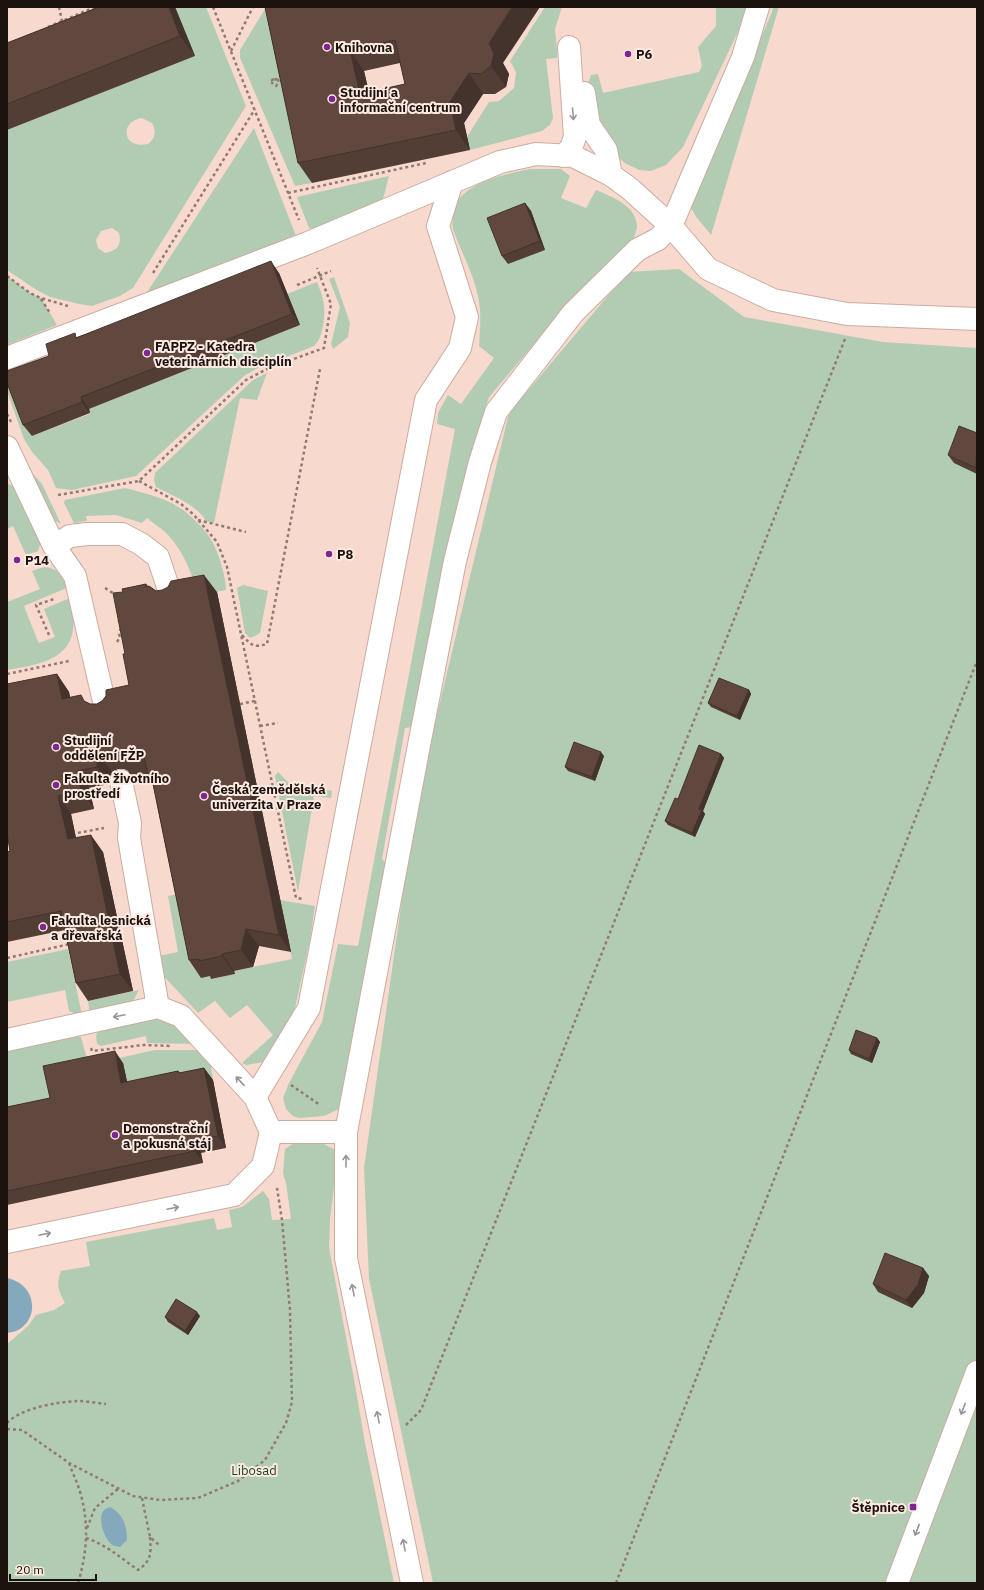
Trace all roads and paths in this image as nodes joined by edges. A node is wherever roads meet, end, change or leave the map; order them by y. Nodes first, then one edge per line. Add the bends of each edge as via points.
1 (59, 7) edge
2 (95, 7) edge
3 (213, 7) edge
4 (253, 7) edge
5 (758, 7) edge
6 (62, 21) junction
7 (41, 30) edge
8 (569, 47) dead end
9 (231, 51) junction
10 (581, 72) dead end
11 (284, 78) edge
12 (272, 81) edge
13 (255, 109) junction
14 (564, 156) junction
15 (426, 163) edge
16 (612, 175) junction
17 (452, 182) junction
18 (288, 193) junction
19 (671, 226) junction
20 (308, 243) junction
21 (332, 270) dead end
22 (7, 276) edge
23 (320, 276) junction
24 (150, 278) dead end
25 (297, 285) dead end
26 (41, 298) junction
27 (75, 307) dead end
28 (52, 316) dead end
29 (977, 319) edge
30 (847, 336) dead end
31 (7, 358) edge
32 (320, 369) dead end
33 (7, 447) edge
34 (139, 481) junction
35 (55, 496) dead end
36 (197, 520) junction
37 (246, 532) dead end
38 (54, 546) junction
39 (171, 596) edge
40 (38, 608) dead end
41 (242, 634) junction
42 (48, 635) dead end
43 (94, 656) junction
44 (977, 662) edge
45 (7, 674) edge
46 (255, 701) junction
47 (240, 704) dead end
48 (106, 710) edge
49 (278, 723) dead end
50 (260, 726) junction
51 (122, 782) edge
52 (130, 823) junction
53 (64, 836) edge
54 (329, 902) junction
55 (72, 951) edge
56 (7, 958) edge
57 (158, 1008) junction
58 (7, 1040) edge
59 (90, 1045) dead end
60 (208, 1047) junction
61 (272, 1071) junction
62 (255, 1097) junction
63 (347, 1127) junction
64 (271, 1132) junction
65 (263, 1166) junction
66 (7, 1242) edge
67 (977, 1372) edge
68 (106, 1404) dead end
69 (7, 1423) edge
70 (7, 1428) edge
71 (382, 1433) junction
72 (69, 1463) junction
73 (118, 1488) junction
74 (142, 1498) junction
75 (87, 1528) junction
76 (150, 1537) junction
77 (86, 1538) junction
78 (159, 1544) dead end
79 (78, 1583) edge
80 (412, 1583) edge
81 (616, 1583) edge
82 (897, 1583) edge

1 - 6 path
2 - 6 path
3 - 9 path
4 - 9 path
5 - 19 street via 742,58
6 - 7 path
8 -> 14 street via 575,137 571,148
9 - 13 path
10 - 16 street via 589,125 606,150
11 - 12 path via 275,79 273,80 273,85 276,86 278,80 276,79 275,79 273,79
13 - 18 path
13 - 24 path
14 - 16 street via 573,156
14 - 17 street via 536,154 500,162
15 - 18 path
16 - 19 street
17 - 20 street
17 - 54 street via 438,226 467,317 460,348 426,400
18 - 20 path
19 - 29 street via 708,269 774,300 847,314
19 - 63 street via 658,239 637,250 573,313 496,412 480,462 455,561
20 - 23 path
20 - 31 street
21 - 23 path
22 - 26 path
23 - 25 path
23 - 34 path via 331,304 324,348 269,368 246,380
26 - 27 path
26 - 28 path
30 - 71 path via 421,1410 401,1430
32 - 41 path via 267,644 257,647
33 - 38 street
34 - 35 path
34 - 36 path via 181,504
36 - 37 path
36 - 41 path via 217,542 227,567
38 - 39 street via 70,536 122,534 158,557
38 - 43 street via 75,576
40 - 42 path
41 - 46 path
43 - 45 path
43 - 48 street
44 - 81 path
46 - 47 path
46 - 50 path
49 - 50 path
50 - 54 path via 296,898
51 - 52 street
52 - 53 path
52 - 57 street via 129,838
54 - 61 street via 310,1008
55 - 56 path via 71,944
57 -> 58 street
57 - 60 street via 181,1016
59 - 60 path via 92,1051 144,1045
62 -> 60 street
61 - 62 street
61 - 63 path
62 - 64 street
63 - 64 street
71 -> 63 street via 346,1258
64 - 65 street
66 -> 65 street via 234,1195
65 - 74 path via 278,1190 282,1220 290,1310 292,1402 286,1423 265,1460 238,1481 198,1498
67 -> 82 street
68 - 69 path via 79,1401 60,1403 23,1412
70 - 72 path via 22,1430
80 -> 71 street
72 - 73 path
72 - 75 path via 81,1494
73 - 74 path
73 - 75 path via 95,1508
74 - 76 path
75 - 77 path
76 - 77 path via 151,1551 146,1565 138,1570 105,1547
76 - 78 path
77 - 79 path via 84,1563

